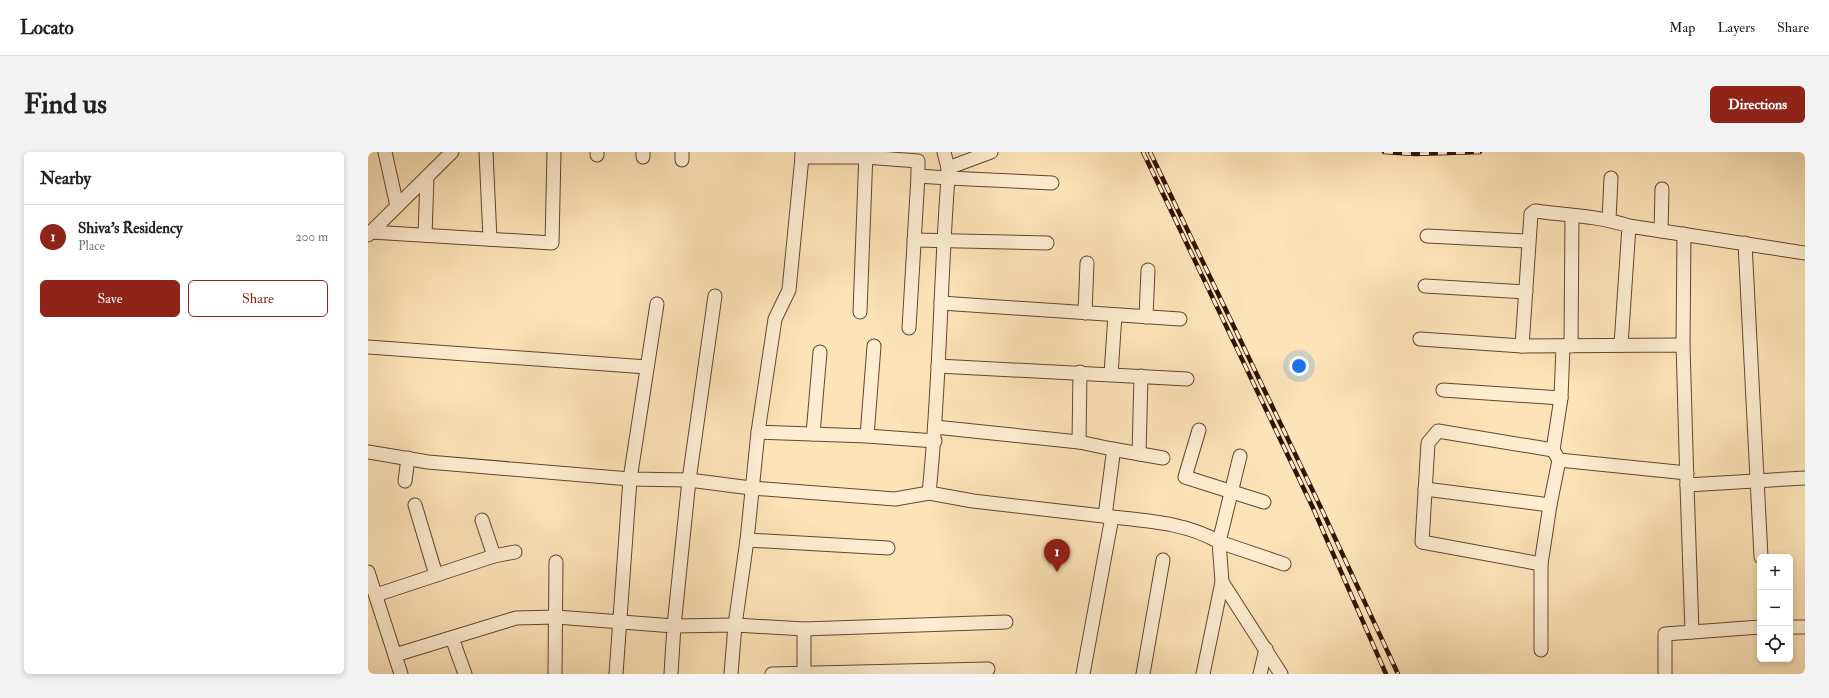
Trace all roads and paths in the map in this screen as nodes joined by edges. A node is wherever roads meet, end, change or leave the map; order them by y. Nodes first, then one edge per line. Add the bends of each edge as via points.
1 (385, 152) edge
2 (452, 152) edge
3 (486, 152) edge
4 (554, 152) edge
5 (944, 152) edge
6 (991, 152) edge
7 (802, 155) edge
8 (865, 155) edge
9 (919, 156) edge
10 (948, 173) junction
11 (918, 176) junction
12 (427, 177) junction
13 (1611, 178) dead end
14 (1052, 183) dead end
15 (1662, 189) dead end
16 (397, 206) junction
17 (1572, 216) junction
18 (1609, 219) junction
19 (1629, 226) junction
20 (1661, 231) junction
21 (369, 233) edge
22 (1684, 234) junction
23 (425, 235) junction
24 (1427, 236) dead end
25 (490, 239) junction
26 (914, 240) junction
27 (943, 240) junction
28 (1528, 241) junction
29 (1047, 243) dead end
30 (1745, 243) junction
31 (1805, 254) edge
32 (1087, 263) dead end
33 (1148, 270) dead end
34 (1425, 286) dead end
35 (1526, 292) junction
36 (715, 296) dead end
37 (940, 303) junction
38 (657, 304) dead end
39 (860, 312) dead end
40 (1085, 313) junction
41 (1115, 315) junction
42 (1146, 317) junction
43 (1180, 319) dead end
44 (909, 328) dead end
45 (1420, 339) dead end
46 (1621, 345) junction
47 (1683, 345) junction
48 (874, 346) dead end
49 (1522, 346) junction
50 (1567, 346) junction
51 (368, 347) edge
52 (820, 352) dead end
53 (938, 366) junction
54 (647, 367) junction
55 (1080, 372) junction
56 (1111, 374) junction
57 (1142, 376) junction
58 (1187, 378) dead end
59 (1443, 390) dead end
60 (1561, 398) junction
61 (935, 427) junction
62 (1199, 430) dead end
63 (758, 432) junction
64 (812, 434) junction
65 (867, 436) junction
66 (935, 441) junction
67 (1079, 442) junction
68 (1112, 449) junction
69 (368, 452) edge
70 (1138, 454) junction
71 (1556, 455) junction
72 (1240, 456) dead end
73 (408, 458) junction
74 (1162, 458) dead end
75 (1805, 478) edge
76 (630, 479) junction
77 (1687, 479) junction
78 (689, 480) junction
79 (404, 481) dead end
80 (1757, 481) junction
81 (751, 488) junction
82 (1425, 489) junction
83 (1231, 491) junction
84 (930, 493) junction
85 (1264, 502) dead end
86 (415, 505) dead end
87 (1550, 505) junction
88 (1108, 516) junction
89 (482, 520) dead end
90 (747, 540) junction
91 (1219, 542) junction
92 (888, 548) dead end
93 (515, 552) dead end
94 (1761, 554) edge
95 (494, 556) junction
96 (1163, 560) dead end
97 (556, 562) dead end
98 (1284, 564) dead end
99 (1541, 564) junction
100 (368, 572) edge
101 (436, 575) junction
102 (1222, 582) junction
103 (376, 595) junction
104 (556, 617) junction
105 (619, 621) junction
106 (1006, 622) dead end
107 (674, 626) junction
108 (735, 626) junction
109 (1757, 627) edge
110 (1793, 627) edge
111 (1805, 627) edge
112 (804, 629) junction
113 (1692, 632) junction
114 (452, 638) junction
115 (1266, 649) junction
116 (1541, 650) dead end
117 (395, 655) junction
118 (988, 669) dead end
119 (400, 674) edge
120 (465, 674) edge
121 (556, 674) edge
122 (616, 674) edge
123 (671, 674) edge
124 (732, 674) edge
125 (772, 674) edge
126 (804, 674) edge
127 (1083, 674) edge
128 (1143, 674) edge
129 (1203, 674) edge
130 (1260, 674) edge
131 (1281, 674) edge
132 (1665, 674) edge

1 - 16 street
2 - 12 street
3 - 25 street
4 - 25 street via 552,243
5 - 10 street
6 - 10 street
7 - 8 street
7 - 63 street via 789,290 775,318
8 - 9 street
8 - 39 street
9 - 11 street
10 - 11 street
10 - 14 street
10 - 27 street
11 - 26 street
12 - 16 street
12 - 23 street
13 - 18 street
15 - 20 street
16 - 21 street
17 - 18 street
17 - 28 street via 1535,211 1531,214
17 - 50 street
18 - 19 street
19 - 20 street
19 - 46 street
20 - 22 street
21 - 23 street
22 - 30 street
22 - 47 street
23 - 25 street
24 - 28 street
26 - 27 street
26 - 44 street
27 - 29 street
27 - 37 street
28 - 35 street
30 - 31 street
30 - 80 street
32 - 40 street
33 - 42 street
34 - 35 street
35 - 49 street
36 - 78 street
37 - 40 street
37 - 53 street
38 - 54 street
40 - 41 street
41 - 42 street
41 - 56 street
42 - 43 street
45 - 49 street
46 - 47 street
46 - 50 street
47 - 77 street
48 - 65 street
49 - 50 street
50 - 60 street
51 - 54 street
52 - 64 street
53 - 55 street
53 - 61 street
54 - 76 street
55 - 56 street
55 - 67 street
56 - 57 street
57 - 58 street
57 - 70 street
59 - 60 street
60 - 71 street
61 - 66 street
61 - 67 street
62 - 83 street via 1185,477
63 - 64 street
63 - 81 street
64 - 65 street
65 - 66 street
66 - 84 street
67 - 68 street
68 - 70 street
68 - 88 street
69 - 73 street
70 - 74 street
71 - 77 street
71 - 82 street via 1438,431 1428,443
71 - 87 street
72 - 83 street
73 - 76 street via 428,462
73 - 79 street
75 - 80 street
76 - 78 street
76 - 105 street
77 - 80 street
77 - 113 street
78 - 81 street
78 - 107 street
80 - 94 street
81 - 84 street via 895,499
81 - 90 street
82 - 87 street
82 - 99 street via 1422,542
83 - 85 street
83 - 91 street
84 - 88 street via 973,501
86 - 101 street
87 - 99 street
88 - 91 street via 1168,523
88 - 127 street
89 - 95 street
90 - 92 street
90 - 108 street
91 - 98 street
91 - 102 street
93 - 95 street
95 - 101 street
96 - 128 street
97 - 104 street
99 - 116 street
100 - 103 street
101 - 103 street
102 - 115 street
102 - 129 street
103 - 117 street
104 - 105 street
104 - 114 street via 516,618
104 - 121 street
105 - 107 street
105 - 122 street
106 - 112 street
107 - 108 street
107 - 123 street
108 - 112 street
108 - 124 street
109 - 113 street
110 - 111 street
112 - 126 street
113 - 132 street via 1665,634
114 - 117 street
114 - 120 street
115 - 130 street
115 - 131 street
117 - 119 street
118 - 126 street
125 - 126 street

